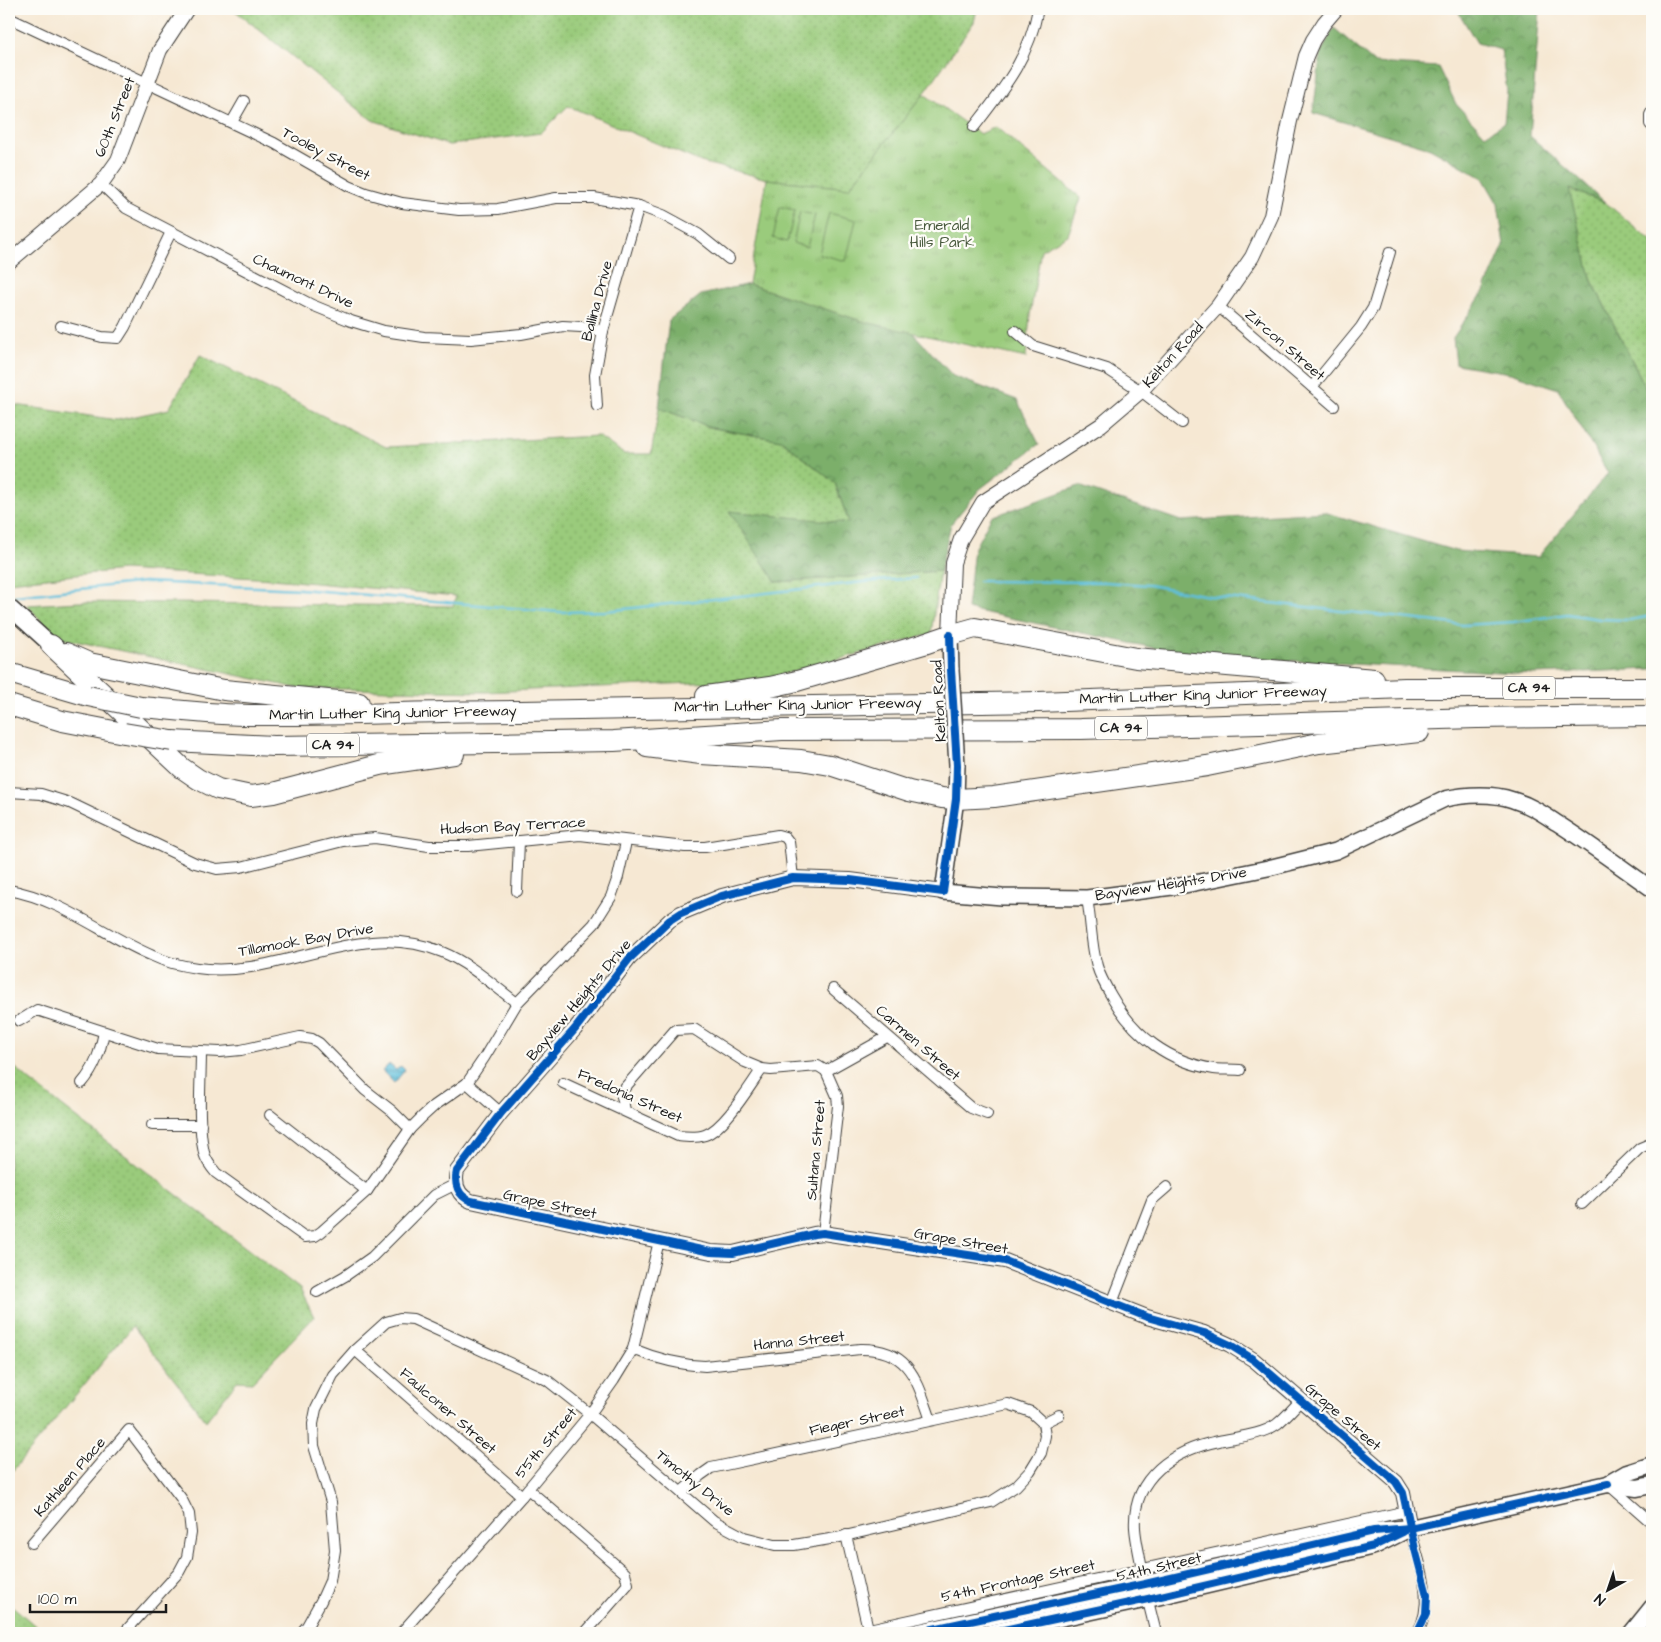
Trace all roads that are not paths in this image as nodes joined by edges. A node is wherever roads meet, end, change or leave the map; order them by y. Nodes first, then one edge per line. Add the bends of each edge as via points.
1 (187, 9) edge
2 (1038, 9) edge
3 (1336, 9) edge
4 (9, 18) edge
5 (147, 82) junction
6 (244, 101) dead end
7 (1652, 111) edge
8 (232, 122) junction
9 (1651, 125) edge
10 (974, 126) dead end
11 (101, 184) junction
12 (639, 206) junction
13 (171, 232) junction
14 (1390, 252) dead end
15 (728, 259) dead end
16 (9, 262) edge
17 (1218, 306) junction
18 (61, 326) dead end
19 (603, 331) junction
20 (1016, 331) dead end
21 (1312, 387) junction
22 (1141, 391) junction
23 (597, 406) dead end
24 (1334, 406) dead end
25 (1182, 423) dead end
26 (9, 607) edge
27 (950, 635) junction
28 (51, 645) junction
29 (9, 673) edge
30 (1405, 688) junction
31 (1652, 688) edge
32 (9, 705) edge
33 (615, 708) junction
34 (437, 711) junction
35 (1628, 716) junction
36 (1652, 716) edge
37 (614, 741) junction
38 (494, 743) junction
39 (9, 792) edge
40 (956, 799) junction
41 (519, 841) junction
42 (626, 842) junction
43 (793, 878) junction
44 (1652, 889) edge
45 (9, 890) edge
46 (516, 891) dead end
47 (943, 892) junction
48 (1087, 898) junction
49 (833, 989) dead end
50 (516, 1003) junction
51 (20, 1021) dead end
52 (104, 1032) junction
53 (887, 1037) junction
54 (201, 1051) junction
55 (762, 1069) junction
56 (1240, 1070) dead end
57 (826, 1071) junction
58 (82, 1083) dead end
59 (466, 1083) junction
60 (563, 1083) dead end
61 (625, 1110) junction
62 (500, 1113) junction
63 (270, 1114) dead end
64 (987, 1114) dead end
65 (152, 1125) dead end
66 (202, 1125) junction
67 (410, 1129) junction
68 (1652, 1143) edge
69 (456, 1184) junction
70 (1167, 1187) dead end
71 (367, 1190) junction
72 (1582, 1204) dead end
73 (823, 1233) junction
74 (659, 1241) junction
75 (317, 1292) dead end
76 (1112, 1303) junction
77 (634, 1349) junction
78 (355, 1350) junction
79 (1302, 1399) junction
80 (590, 1414) junction
81 (1059, 1416) dead end
82 (931, 1420) junction
83 (1044, 1423) junction
84 (1652, 1465) edge
85 (1608, 1484) junction
86 (1652, 1484) edge
87 (525, 1492) junction
88 (680, 1492) junction
89 (1407, 1511) junction
90 (1652, 1523) edge
91 (1410, 1528) junction
92 (846, 1535) junction
93 (32, 1543) dead end
94 (1142, 1570) junction
95 (1149, 1606) dead end
96 (1652, 1607) edge
97 (869, 1631) edge
98 (124, 1633) edge
99 (301, 1633) edge
100 (401, 1633) edge
101 (585, 1633) edge
102 (914, 1633) edge
103 (990, 1633) edge
104 (1156, 1633) edge
105 (1417, 1633) edge
106 (1631, 1633) edge

1 - 5 street, 60th Street via 160,50
2 - 10 street via 1017,68
3 - 17 street, Kelton Road via 1320,28 1306,56 1271,216 1252,257
4 - 5 street, Tooley Street
5 - 8 street, Tooley Street
5 - 11 street, 60th Street via 118,160
6 - 8 street
7 - 9 street
8 - 12 street, Tooley Street via 274,142 349,186 402,203 478,210 556,198 594,198
11 - 13 street, Chaumont Drive via 126,208
11 - 16 street, 60th Street
12 - 15 street, Tooley Street via 698,234
12 - 19 street, Ballina Drive
13 - 18 street via 118,338
13 - 19 street, Chaumont Drive via 312,305 384,331 470,339 563,326
14 - 21 street via 1373,308
17 - 21 street, Zircon Street
17 - 22 street, Kelton Road
19 - 23 street, Ballina Drive via 595,374
20 - 22 street via 1033,346 1107,370
21 - 24 street, Zircon Street
22 - 25 street
22 - 27 street, Kelton Road via 1101,425 983,502 961,539 953,563
26 - 28 main road
27 - 30 highway via 975,628 1136,658 1369,678
27 - 33 highway via 770,687
27 - 40 main road, Kelton Road, bridge
28 - 34 highway via 89,663 224,690
28 - 38 highway via 182,768 218,788 251,796 379,765 450,755
29 - 34 highway, Martin Luther King Junior Freeway / CA 94, bridge via 88,696 141,707 250,716
30 - 31 highway, Martin Luther King Junior Freeway / CA 94
30 - 33 highway, Martin Luther King Junior Freeway / CA 94 via 1039,702
32 - 38 highway, Martin Luther King Junior Freeway / CA 94, bridge via 62,721 172,741 274,746
33 - 34 highway, Martin Luther King Junior Freeway / CA 94
35 - 36 highway, Martin Luther King Junior Freeway / CA 94
35 - 37 highway, Martin Luther King Junior Freeway / CA 94 via 1081,729 782,730
35 - 40 highway via 1319,743 1207,766 994,797
37 - 38 highway, Martin Luther King Junior Freeway / CA 94
37 - 40 highway via 701,754 801,760 830,765 909,791
39 - 41 street, Hudson Bay Terrace via 40,794 70,803 195,863 217,869 241,867 343,841 374,838 429,846
40 - 47 main road, Kelton Road
41 - 42 street, Hudson Bay Terrace via 580,835
41 - 46 street
42 - 43 street, Hudson Bay Terrace via 705,847 778,835 789,842
42 - 50 street via 618,877 603,912
43 - 47 street, Bayview Heights Drive via 850,880
43 - 62 street, Bayview Heights Drive via 722,896 670,920 629,959 575,1029
44 - 48 main road, Bayview Heights Drive via 1531,806 1496,796 1457,796 1336,851 1180,886
45 - 50 street, Tillamook Bay Drive via 50,903 154,957 196,968 261,965 363,942 404,941 442,952 459,961
47 - 48 main road, Bayview Heights Drive via 1002,897
48 - 56 street via 1097,966 1120,1013 1141,1036 1177,1058 1213,1068
49 - 53 street, Carmen Street
50 - 59 street
51 - 52 street via 37,1010
52 - 54 street via 158,1049
52 - 58 street via 99,1054
53 - 57 street
53 - 64 street, Carmen Street via 971,1108
54 - 66 street
54 - 67 street via 241,1050 300,1038 312,1039
55 - 57 street via 818,1066
55 - 61 street, Fredonia Street via 721,1126 694,1137 678,1136
55 - 61 street via 745,1062 694,1029 675,1030 621,1092
57 - 73 street, Sultana Street via 838,1106
59 - 62 street
59 - 67 street via 434,1106
60 - 61 street, Fredonia Street
62 - 69 street, Bayview Heights Drive via 458,1171
63 - 71 street
65 - 66 street
66 - 71 street via 205,1154 216,1173 305,1237 321,1232
67 - 71 street
68 - 72 street via 1640,1148
69 - 74 street, Grape Street via 461,1194 471,1201
69 - 75 street via 434,1195 372,1257
70 - 76 street via 1152,1200
73 - 74 street, Grape Street via 733,1253 711,1252
73 - 76 street, Grape Street via 1004,1261
74 - 77 street, 55th Street
76 - 79 street, Grape Street via 1220,1340 1254,1360
77 - 80 street, 55th Street
77 - 82 street, Hanna Street via 684,1365 705,1366 860,1349 877,1350 893,1356 913,1374
78 - 80 street, Timothy Drive via 386,1322 413,1319 547,1380
78 - 87 street, Faulconer Street
78 - 99 street, Timothy Drive via 332,1375 316,1409 313,1424 314,1446 331,1502 335,1550 330,1581
79 - 89 street, Grape Street via 1396,1482 1403,1493
79 - 94 street via 1277,1424 1259,1432 1209,1442 1184,1451 1169,1459 1154,1474 1142,1492 1135,1520
80 - 87 street, 55th Street
80 - 88 street, Timothy Drive
81 - 83 street
82 - 83 street, Fieger Street via 1008,1404 1031,1412
82 - 88 street, Fieger Street via 711,1468
83 - 92 street, Timothy Drive via 1041,1453 1030,1471 1016,1486 991,1502
84 - 85 main road, 54th Street via 1627,1473
85 - 86 main road, 54th Street via 1637,1488
85 - 90 street
85 - 91 main road, 54th Street
87 - 100 street, 55th Street
87 - 101 street, Faulconer Street via 625,1573 628,1584
88 - 92 street, Timothy Drive via 717,1523 755,1540 794,1545
89 - 91 street, Grape Street
89 - 94 street, 54th Frontage Street
91 - 102 main road, 54th Street via 1374,1531
91 - 103 main road, 54th Street via 1374,1546
91 - 105 street via 1427,1595 1426,1614
92 - 97 street
93 - 98 street, Kathleen Place via 130,1430 181,1498 189,1514 192,1532 187,1558 179,1572
94 - 97 street, 54th Frontage Street
95 - 104 street
96 - 106 main road

